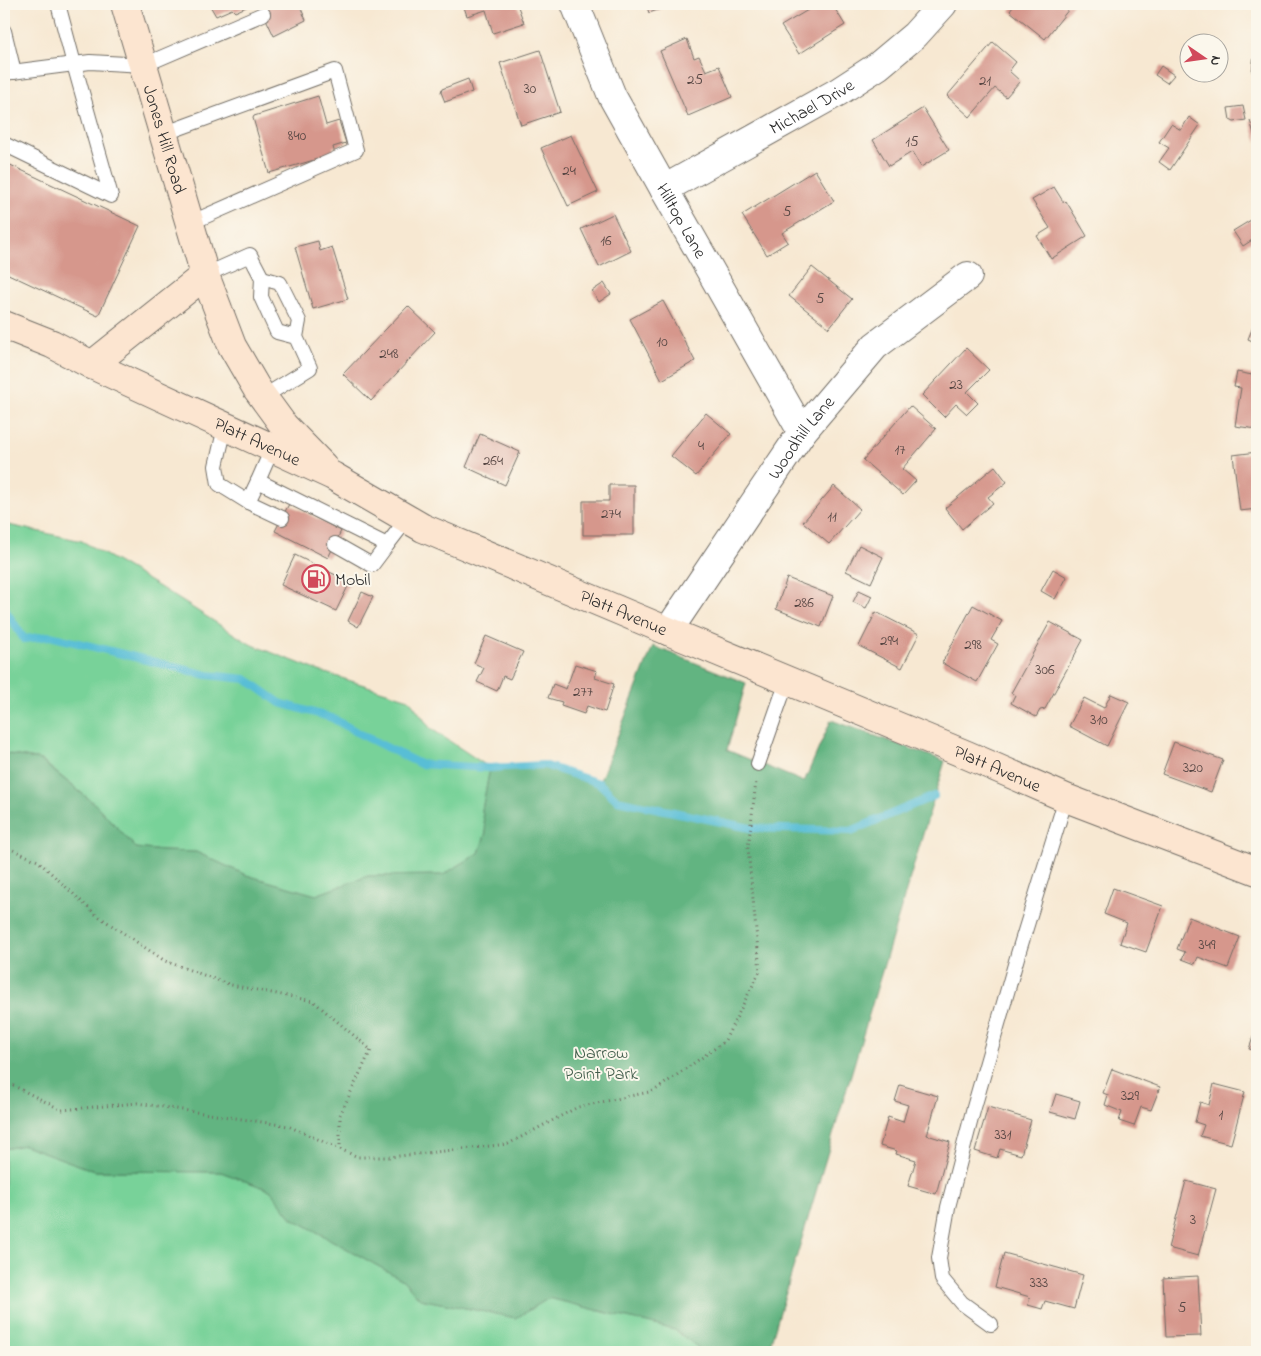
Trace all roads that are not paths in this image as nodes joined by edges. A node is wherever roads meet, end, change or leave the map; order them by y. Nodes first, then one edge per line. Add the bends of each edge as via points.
1 (58, 4) edge
2 (125, 4) edge
3 (575, 4) edge
4 (943, 4) edge
5 (264, 14) dead end
6 (4, 32) edge
7 (74, 64) junction
8 (144, 65) junction
9 (9, 72) edge
10 (164, 134) junction
11 (4, 144) edge
12 (664, 189) junction
13 (190, 223) junction
14 (205, 275) junction
15 (968, 276) dead end
16 (262, 278) junction
17 (4, 325) edge
18 (296, 337) junction
19 (92, 365) junction
20 (263, 397) junction
21 (225, 428) junction
22 (802, 432) junction
23 (272, 449) junction
24 (333, 476) junction
25 (258, 481) junction
26 (248, 502) junction
27 (282, 518) dead end
28 (407, 518) junction
29 (335, 544) dead end
30 (387, 545) junction
31 (668, 632) junction
32 (788, 681) junction
33 (758, 764) road end
34 (1066, 798) junction
35 (1257, 872) edge
36 (991, 1324) dead end

1 - 7 lane
2 - 8 main road, Jones Hill Road
3 - 12 street, Hilltop Lane via 612,96
4 - 12 street, Michael Drive via 915,35 878,66 838,92
5 - 8 lane
6 - 9 lane
7 - 8 lane
7 - 9 lane
7 - 11 lane via 111,196
8 - 10 main road, Jones Hill Road
10 - 13 main road, Jones Hill Road
10 - 13 lane via 335,71 356,150
12 - 22 street, Hilltop Lane
13 - 14 main road, Jones Hill Road
14 - 16 lane via 250,254
14 - 19 main road
14 - 20 main road, Jones Hill Road via 232,346
15 - 22 street, Woodhill Lane via 875,346
16 - 18 lane via 261,297 278,332
16 - 18 lane via 280,283 299,321
17 - 19 main road, Platt Avenue via 52,344
18 - 20 lane via 310,368
19 - 21 main road, Platt Avenue
20 - 24 main road, Jones Hill Road via 284,426
21 - 23 main road, Platt Avenue
21 - 26 lane via 216,466 219,484
22 - 31 street, Woodhill Lane
23 - 24 main road, Platt Avenue
23 - 25 lane
24 - 28 main road, Platt Avenue
25 - 26 lane
25 - 30 lane
26 - 27 lane
28 - 30 lane
28 - 31 main road, Platt Avenue via 423,528
29 - 30 lane via 372,565
31 - 32 main road, Platt Avenue
32 - 33 lane
32 - 34 main road, Platt Avenue
34 - 35 main road, Platt Avenue
34 - 36 lane via 973,1111 948,1207 939,1258 942,1279 962,1303

